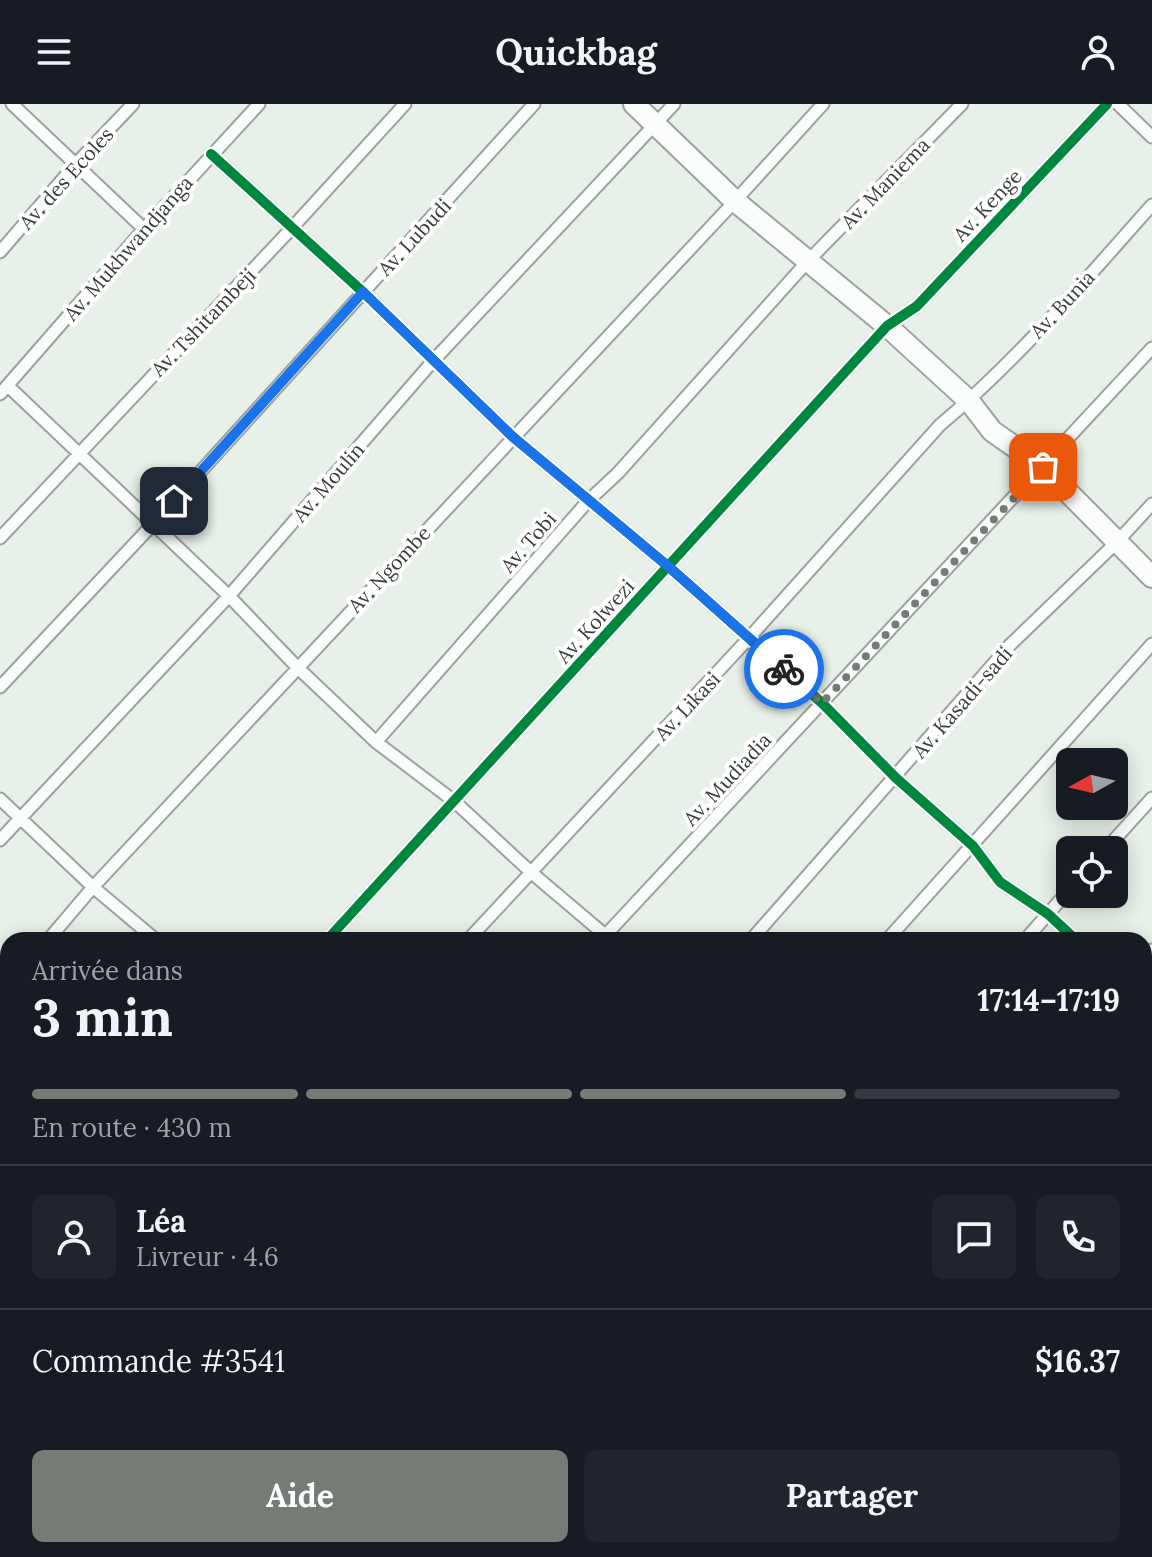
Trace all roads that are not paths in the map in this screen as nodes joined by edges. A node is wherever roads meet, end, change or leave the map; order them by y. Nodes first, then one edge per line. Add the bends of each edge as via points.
1 (12, 104) edge
2 (133, 104) edge
3 (259, 104) edge
4 (405, 104) edge
5 (534, 104) edge
6 (634, 104) edge
7 (674, 104) edge
8 (823, 104) edge
9 (962, 104) edge
10 (1107, 104) edge
11 (1118, 104) edge
12 (654, 124) junction
13 (1152, 137) edge
14 (211, 154) junction
15 (75, 165) junction
16 (735, 201) junction
17 (1152, 205) edge
18 (144, 229) junction
19 (291, 229) junction
20 (0, 252) edge
21 (807, 262) junction
22 (363, 292) junction
23 (887, 326) junction
24 (1152, 348) edge
25 (433, 361) junction
26 (4, 390) edge
27 (969, 401) junction
28 (513, 437) junction
29 (78, 453) junction
30 (1043, 467) junction
31 (588, 501) junction
32 (1152, 504) edge
33 (153, 524) junction
34 (0, 538) edge
35 (1117, 542) junction
36 (669, 567) junction
37 (1152, 577) edge
38 (229, 596) junction
39 (749, 638) junction
40 (1152, 644) edge
41 (297, 667) junction
42 (0, 687) edge
43 (822, 703) junction
44 (376, 742) junction
45 (896, 778) junction
46 (1152, 798) edge
47 (0, 799) edge
48 (454, 801) junction
49 (20, 817) junction
50 (1118, 836) edge
51 (0, 840) edge
52 (973, 846) junction
53 (533, 874) junction
54 (93, 887) junction
55 (1056, 905) edge
56 (1048, 914) junction
57 (55, 932) edge
58 (146, 932) edge
59 (334, 932) edge
60 (476, 932) edge
61 (599, 932) edge
62 (612, 932) edge
63 (758, 932) edge
64 (894, 932) edge
65 (1032, 932) edge
66 (1067, 932) edge

1 - 15 street
2 - 15 street, Av. des Ecoles
3 - 14 street, Av. Mukhwandjanga
4 - 19 street, Av. Tshitambeji
5 - 22 street, Av. Lubudi
6 - 12 highway
7 - 12 street, Av. Moulin
8 - 16 street, Av. Ngombe
9 - 21 street, Av. Maniema
10 - 23 street, Av. Kenge via 917,306
11 - 13 street
12 - 16 highway
12 - 25 street, Av. Moulin
14 - 18 street, Av. Mukhwandjanga
14 - 19 street
15 - 18 street
15 - 20 street, Av. des Ecoles
16 - 21 highway
16 - 28 street, Av. Ngombe
17 - 27 street, Av. Bunia
18 - 26 street, Av. Mukhwandjanga
19 - 22 street
19 - 29 street, Av. Tshitambeji
21 - 23 highway
21 - 31 street, Av. Tobi
22 - 25 street
22 - 33 street, Av. Lubudi
23 - 27 highway
23 - 36 street, Av. Kolwezi
24 - 30 street, Av. Mudiadia
25 - 28 street
25 - 38 street, Av. Moulin
26 - 29 street
27 - 30 highway via 992,431
27 - 39 street, Av. Likasi via 940,425
28 - 31 street
28 - 41 street, Av. Ngombe
29 - 33 street
29 - 34 street, Av. Tshitambeji
30 - 35 highway
30 - 43 street, Av. Mudiadia
31 - 36 street
31 - 44 street, Av. Tobi
32 - 35 street, Av. Kasadi-sadi
33 - 38 street
33 - 42 street, Av. Lubudi
35 - 37 highway
35 - 45 street, Av. Kasadi-sadi via 1010,645
36 - 39 street
36 - 48 street, Av. Kolwezi
38 - 41 street
38 - 49 street, Av. Moulin
39 - 43 street
39 - 53 street, Av. Likasi
40 - 52 street
41 - 44 street
41 - 54 street, Av. Ngombe
43 - 45 street
43 - 62 street, Av. Mudiadia
44 - 48 street
45 - 52 street
45 - 63 street, Av. Kasadi-sadi
46 - 50 street
47 - 49 street
48 - 53 street
48 - 59 street, Av. Kolwezi
49 - 51 street, Av. Moulin
49 - 54 street
52 - 56 street via 1000,882
52 - 64 street
53 - 60 street, Av. Likasi
53 - 61 street
54 - 57 street, Av. Ngombe
54 - 58 street
55 - 56 street
56 - 65 street
56 - 66 street

